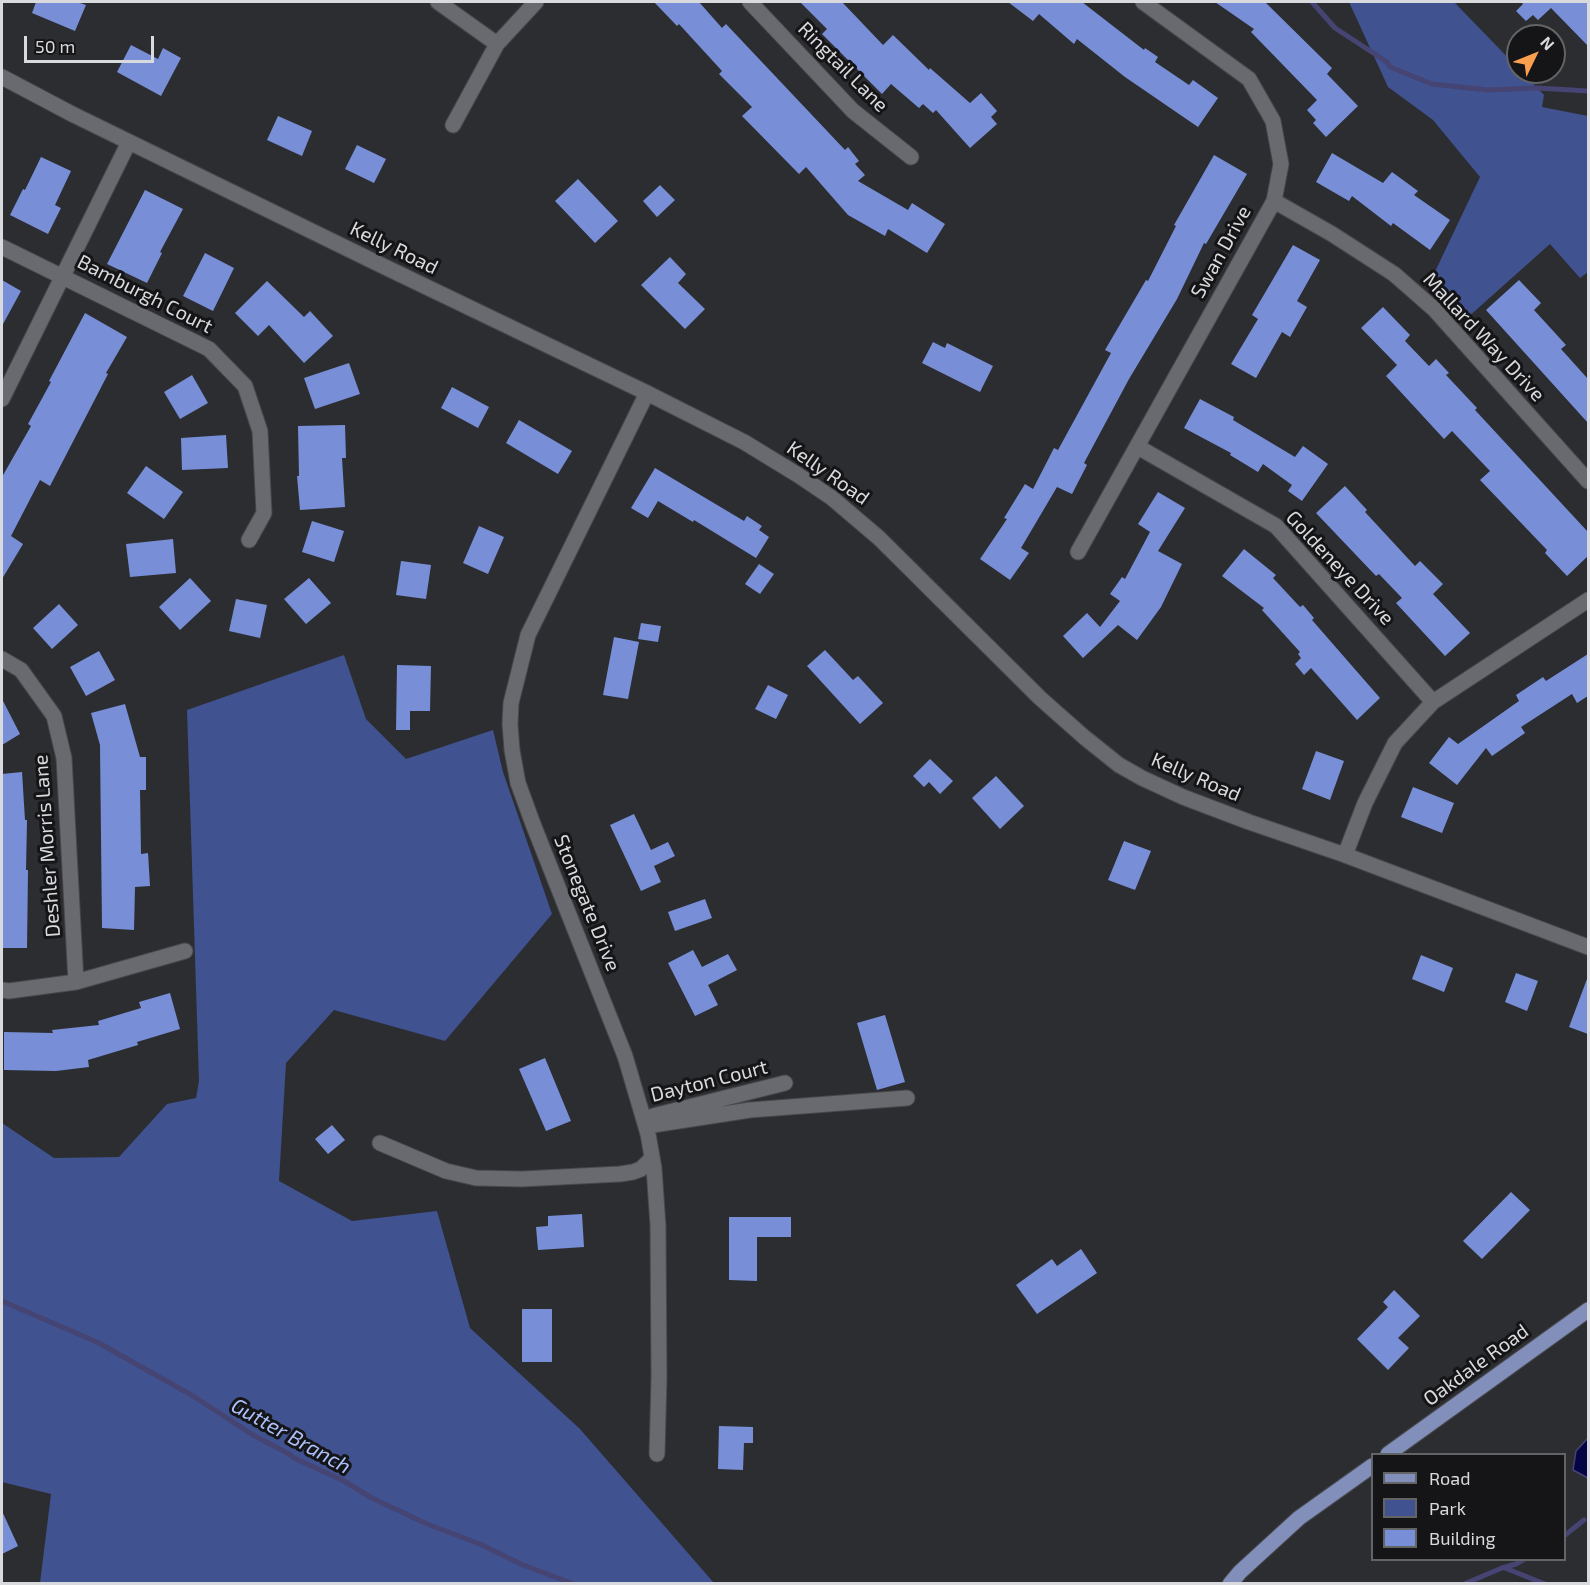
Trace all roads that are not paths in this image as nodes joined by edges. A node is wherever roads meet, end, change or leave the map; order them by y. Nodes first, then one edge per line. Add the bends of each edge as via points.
1 (438, 2) edge
2 (536, 2) edge
3 (750, 2) edge
4 (1143, 2) edge
5 (497, 44) junction
6 (2, 78) edge
7 (453, 125) dead end
8 (129, 142) junction
9 (911, 158) dead end
10 (1274, 201) junction
11 (2, 247) edge
12 (62, 276) junction
13 (647, 393) junction
14 (2, 399) edge
15 (1138, 447) junction
16 (1588, 481) edge
17 (249, 540) dead end
18 (1078, 552) dead end
19 (1588, 600) edge
20 (2, 659) edge
21 (1433, 702) junction
22 (1345, 855) junction
23 (1588, 946) edge
24 (185, 951) dead end
25 (76, 982) junction
26 (2, 990) edge
27 (784, 1083) dead end
28 (907, 1098) dead end
29 (645, 1122) junction
30 (380, 1143) dead end
31 (652, 1158) junction
32 (1588, 1310) edge
33 (1391, 1453) edge
34 (657, 1454) dead end
35 (1371, 1467) edge
36 (1230, 1584) edge

1 - 5 street
2 - 5 street
3 - 9 street, Ringtail Lane via 853,111
4 - 10 street, Swan Drive via 1249,79 1273,121 1281,164
5 - 7 street
6 - 8 street, Kelly Road
8 - 12 street
8 - 13 street, Kelly Road
10 - 15 street, Swan Drive
10 - 16 street, Mallard Way Drive via 1394,274 1434,309
11 - 12 street, Bamburgh Court
12 - 14 street
12 - 17 street, Bamburgh Court via 209,349 245,386 260,431 264,513
13 - 22 street, Kelly Road via 744,442 832,498 900,557 1049,706 1119,765 1183,796
13 - 29 street, Stonegate Drive via 528,634 511,703 510,724 522,793 625,1056
15 - 18 street, Swan Drive
15 - 21 street, Goldeneye Drive via 1275,526
19 - 21 street
20 - 25 street, Deshler Morris Lane via 21,670 57,726 64,758
21 - 22 street via 1395,743
22 - 23 street, Kelly Road
24 - 25 street
25 - 26 street
27 - 29 street, Dayton Court
28 - 29 street
29 - 31 street, Stonegate Drive
30 - 31 street via 446,1171 476,1178 620,1174 641,1169
31 - 34 street, Stonegate Drive via 658,1226
32 - 33 main road, Oakdale Road
35 - 36 main road via 1299,1518

